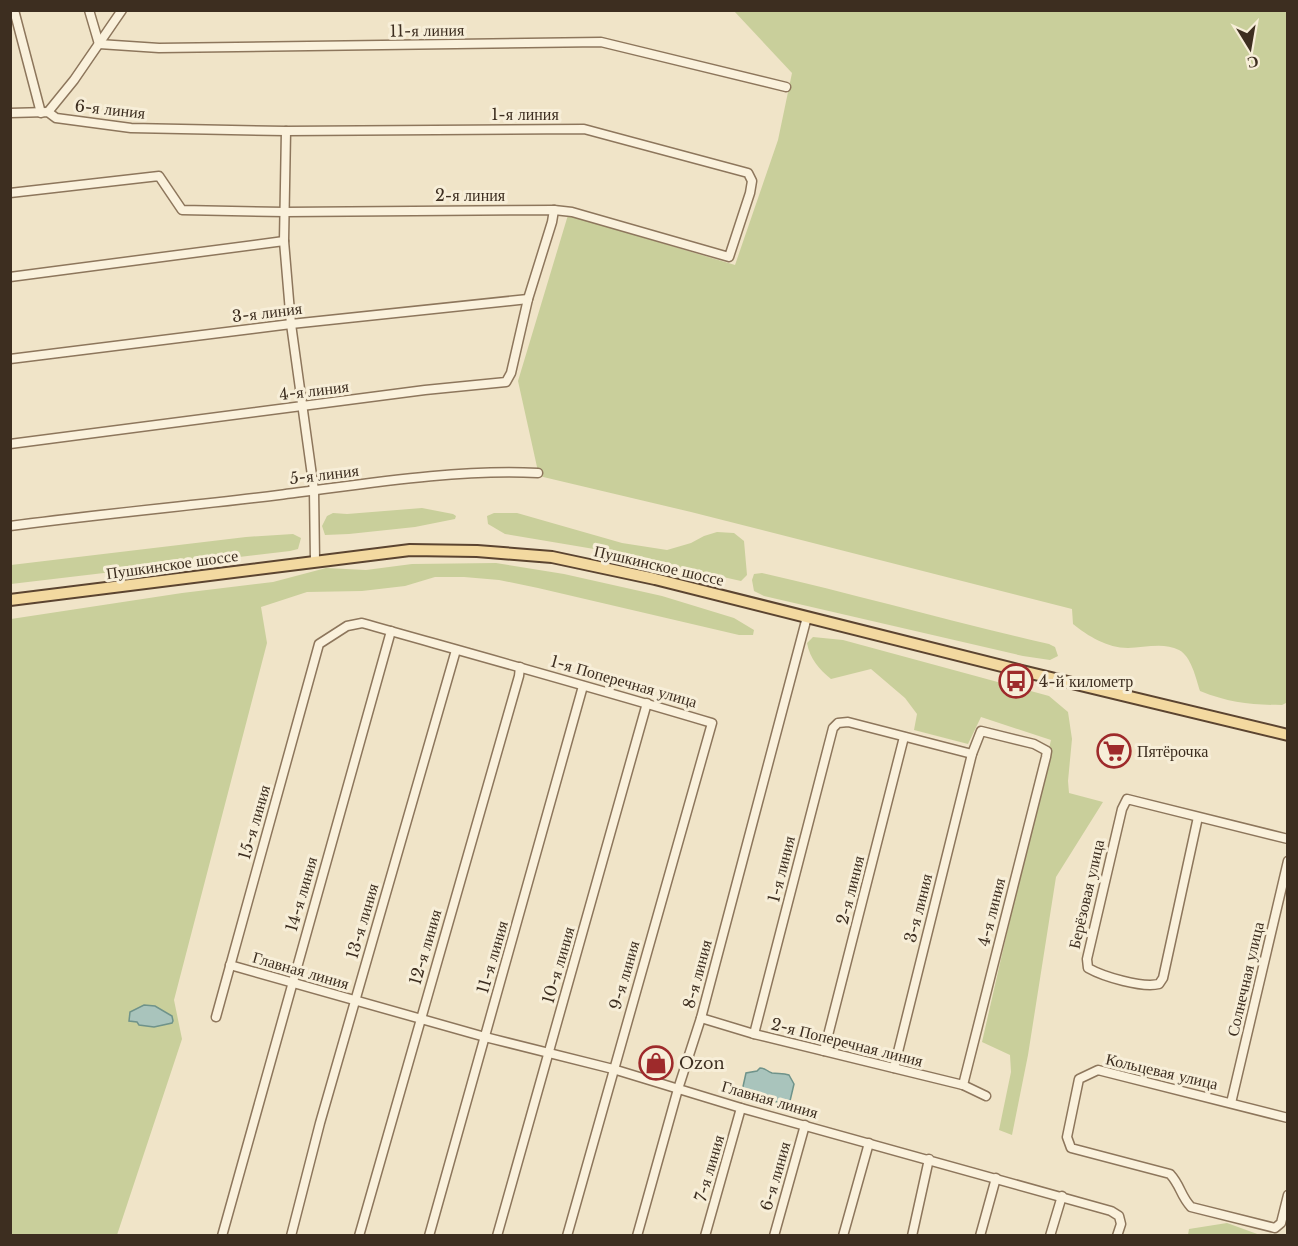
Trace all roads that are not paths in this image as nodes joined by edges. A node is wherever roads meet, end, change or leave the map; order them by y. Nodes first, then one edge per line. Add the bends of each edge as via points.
1 (14, 10) edge
2 (89, 10) edge
3 (122, 10) edge
4 (99, 44) junction
5 (786, 87) dead end
6 (10, 113) edge
7 (45, 113) junction
8 (208, 129) joint
9 (286, 131) junction
10 (10, 194) edge
11 (554, 210) junction
12 (285, 212) junction
13 (285, 241) junction
14 (729, 256) joint
15 (10, 277) edge
16 (528, 299) junction
17 (291, 324) junction
18 (10, 359) edge
19 (302, 406) junction
20 (10, 444) edge
21 (538, 473) dead end
22 (314, 490) junction
23 (10, 526) edge
24 (315, 560) junction
25 (10, 600) edge
26 (807, 617) junction
27 (391, 631) junction
28 (327, 638) joint
29 (456, 650) junction
30 (524, 668) junction
31 (583, 686) junction
32 (647, 703) junction
33 (712, 723) joint
34 (1287, 735) edge
35 (904, 737) junction
36 (1043, 747) joint
37 (972, 754) junction
38 (1198, 817) junction
39 (1287, 839) edge
40 (1287, 861) edge
41 (230, 965) junction
42 (292, 982) junction
43 (355, 1001) junction
44 (216, 1017) dead end
45 (701, 1018) junction
46 (420, 1019) junction
47 (754, 1034) junction
48 (485, 1037) junction
49 (824, 1051) junction
50 (549, 1052) junction
51 (894, 1068) junction
52 (614, 1069) junction
53 (963, 1085) junction
54 (678, 1089) junction
55 (986, 1096) dead end
56 (1232, 1103) junction
57 (741, 1108) junction
58 (1287, 1118) edge
59 (805, 1125) junction
60 (869, 1143) junction
61 (929, 1159) junction
62 (996, 1178) junction
63 (1287, 1195) edge
64 (1062, 1196) junction
65 (222, 1236) edge
66 (291, 1236) edge
67 (359, 1236) edge
68 (429, 1236) edge
69 (497, 1236) edge
70 (567, 1236) edge
71 (637, 1236) edge
72 (705, 1236) edge
73 (774, 1236) edge
74 (843, 1236) edge
75 (912, 1236) edge
76 (980, 1236) edge
77 (1050, 1236) edge
78 (1117, 1236) edge

1 - 7 street
2 - 4 street
3 - 4 street
4 - 5 street, 11-я линия via 159,48 601,42
4 - 7 street via 74,81
6 - 7 street, 6-я линия
7 - 8 street, 6-я линия via 56,118 131,128
8 - 9 street, 1-я линия
9 - 12 street
9 - 14 street, 1-я линия via 584,129 748,173 752,181 750,193
10 - 12 street, 2-я линия via 159,176 182,210
11 - 12 street, 2-я линия
11 - 14 street, 2-я линия
11 - 16 street
12 - 13 street
13 - 15 street
13 - 17 street
16 - 17 street, 3-я линия
16 - 19 street, 4-я линия via 506,382
17 - 18 street, 3-я линия
17 - 19 street
19 - 20 street, 4-я линия
19 - 22 street
21 - 22 street, 5-я линия via 457,474
22 - 23 street, 5-я линия
22 - 24 street
24 - 25 main road, Пушкинское шоссе
24 - 26 main road, Пушкинское шоссе via 410,550 552,557
26 - 34 main road, Пушкинское шоссе
26 - 45 street, 8-я линия
27 - 28 street, 1-я Поперечная улица via 362,623 347,626
27 - 29 street, 1-я Поперечная улица
27 - 42 street, 14-я линия
28 - 41 street, 15-я линия via 319,644
29 - 30 street, 1-я Поперечная улица
29 - 43 street, 13-я линия
30 - 31 street, 1-я Поперечная улица
30 - 46 street, 12-я линия
31 - 32 street, 1-я Поперечная улица
31 - 48 street, 11-я линия
32 - 33 street, 1-я Поперечная улица
32 - 50 street, 10-я линия
33 - 52 street, 9-я линия
35 - 37 street
35 - 47 street, 1-я линия via 848,722 833,728
35 - 49 street, 2-я линия
36 - 37 street, 3-я линия via 981,731
36 - 53 street, 4-я линия via 1046,757
37 - 51 street, 3-я линия
38 - 38 street, Берёзовая улица via 1159,984 1150,986 1097,974 1088,968 1087,959 1127,800
38 - 39 street
40 - 56 street, Солнечная улица
41 - 42 street, Главная линия
41 - 44 street, 15-я линия
42 - 43 street, Главная линия
42 - 65 street, 14-я линия
43 - 46 street, Главная линия
43 - 66 street, 13-я линия
45 - 47 street, 2-я Поперечная линия
45 - 54 street, 8-я линия
46 - 48 street, Главная линия
46 - 67 street, 12-я линия
47 - 49 street, 2-я Поперечная линия
48 - 50 street, Главная линия
48 - 68 street, 11-я линия
49 - 51 street, 2-я Поперечная линия
50 - 52 street, Главная линия
50 - 69 street, 10-я линия
51 - 53 street, 2-я Поперечная линия
52 - 54 street, Главная линия
52 - 70 street, 9-я линия
53 - 55 street, 2-я Поперечная линия
54 - 57 street, Главная линия
54 - 71 street, 8-я линия
56 - 58 street, Кольцевая улица
56 - 63 street, Кольцевая улица via 1098,1070 1079,1079 1067,1137 1071,1148 1170,1174 1191,1207 1275,1228 1281,1223
57 - 59 street, Главная линия
57 - 72 street, 7-я линия
59 - 60 street, Главная линия
59 - 73 street, 6-я линия
60 - 61 street, Главная линия
60 - 74 street
61 - 62 street, Главная линия
61 - 75 street
62 - 64 street, Главная линия
62 - 76 street
64 - 77 street
64 - 78 street, Главная линия via 1119,1216

